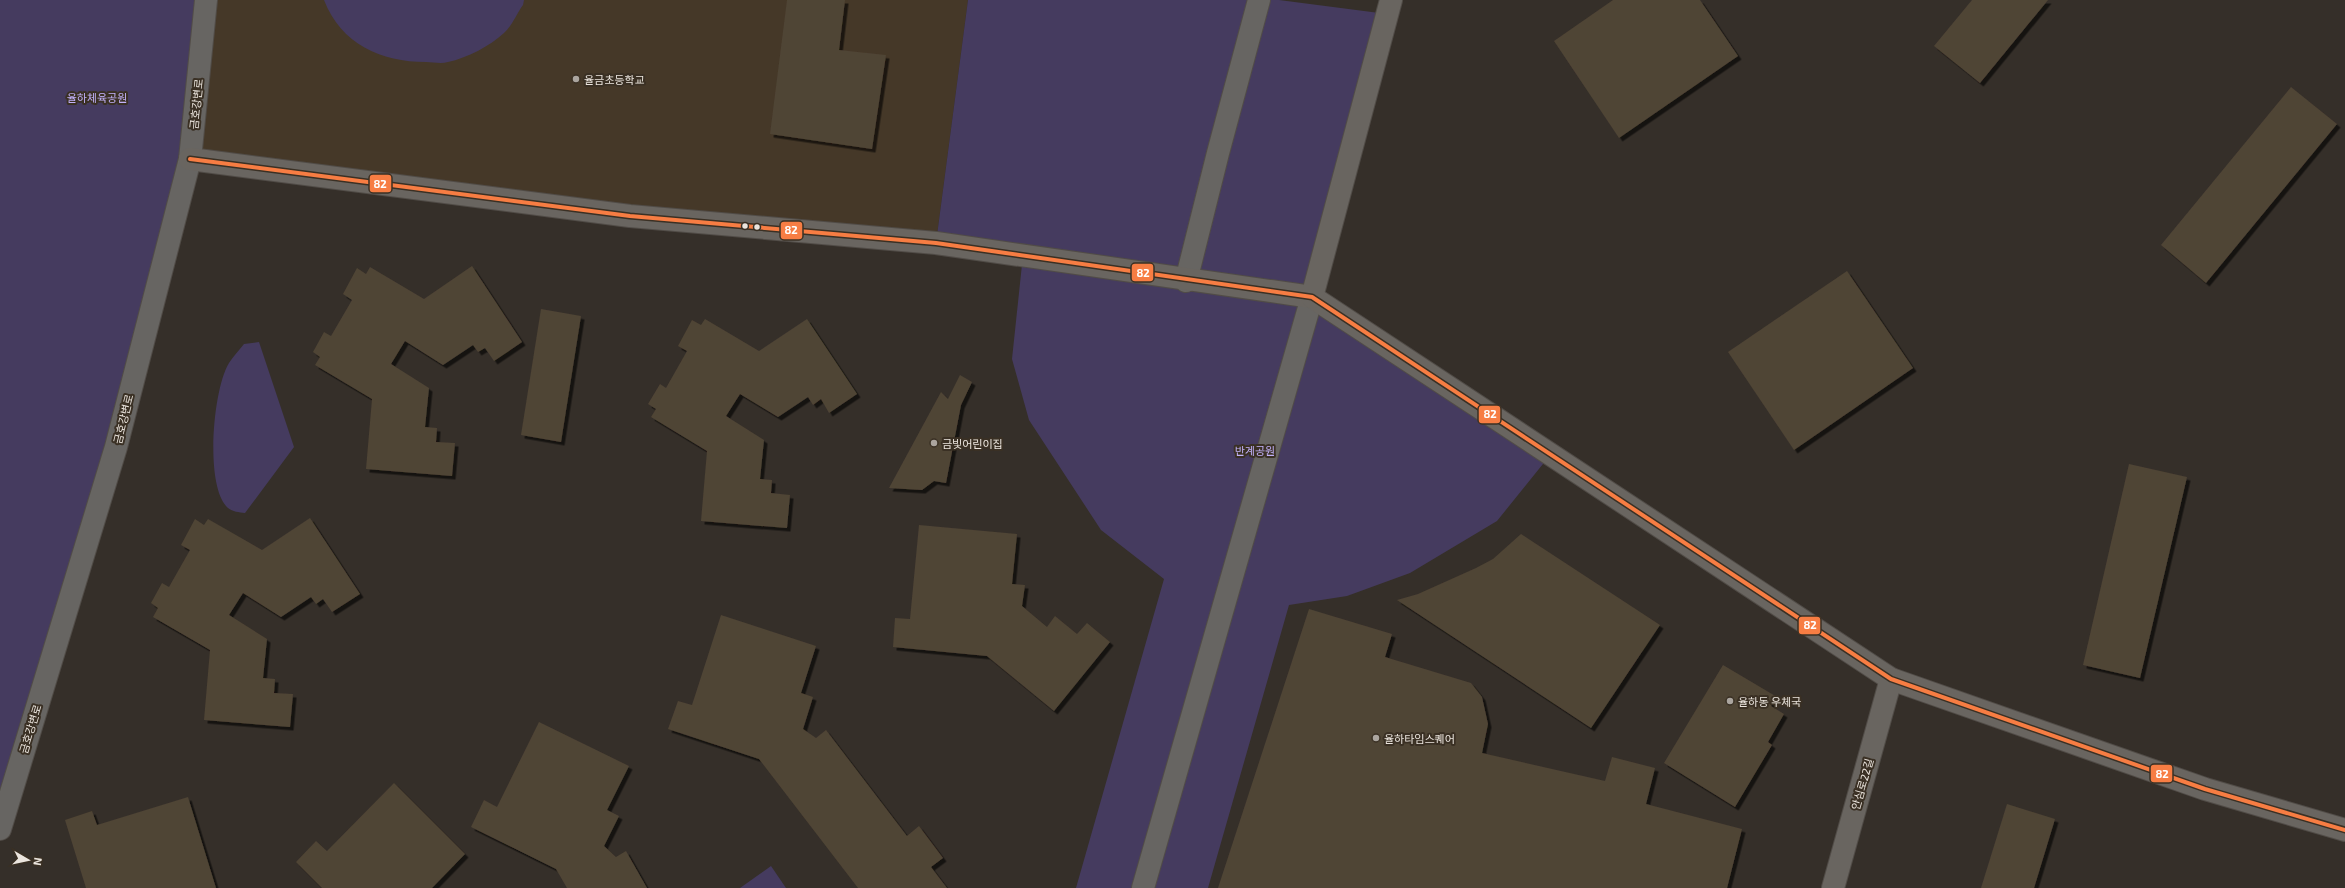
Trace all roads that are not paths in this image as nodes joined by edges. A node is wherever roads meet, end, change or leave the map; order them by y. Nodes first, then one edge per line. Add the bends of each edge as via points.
1 (206, 0) edge
2 (1259, 0) edge
3 (1391, 0) edge
4 (190, 159) junction
5 (1186, 281) junction
6 (1312, 298) junction
7 (1891, 679) junction
8 (0, 829) edge
9 (2345, 830) edge
10 (1142, 888) edge
11 (1833, 888) edge

1 - 4 street, 금호강변로
2 - 5 street
3 - 6 main road
4 - 5 main road via 630,216 936,243
4 - 8 street, 금호강변로 via 116,447
5 - 6 main road
6 - 7 main road
6 - 10 street
7 - 9 main road via 2205,790
7 - 11 main road, 안심로22길

